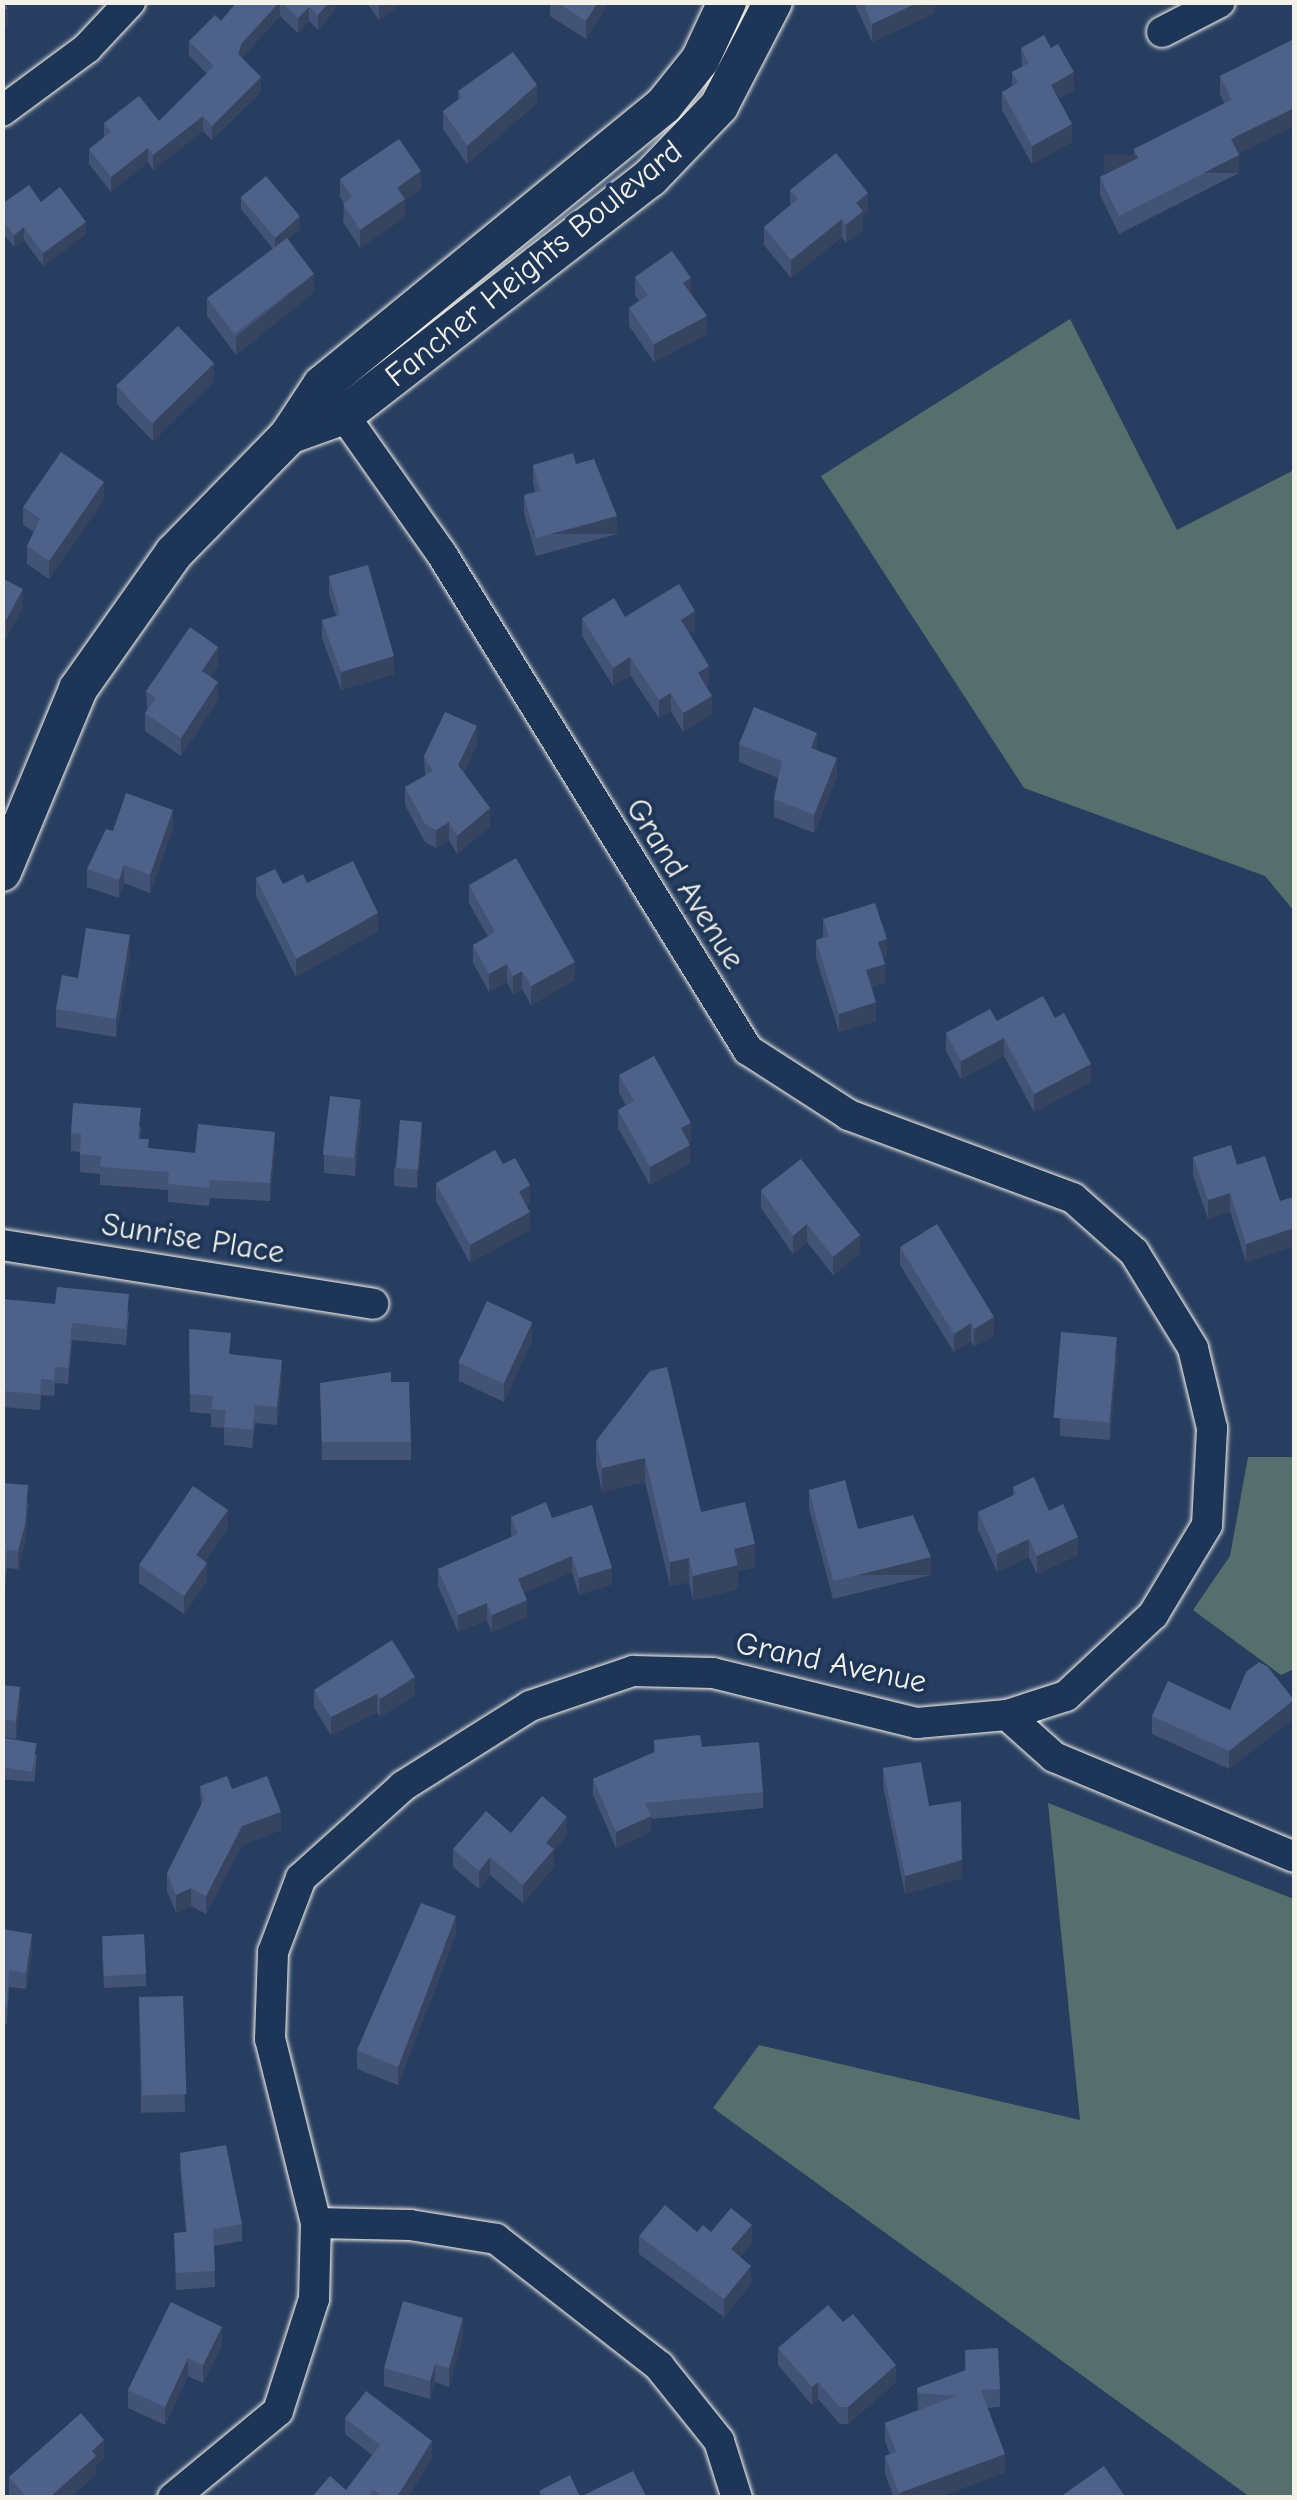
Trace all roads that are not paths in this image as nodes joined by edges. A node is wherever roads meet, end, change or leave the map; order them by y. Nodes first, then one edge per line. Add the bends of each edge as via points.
1 (130, 2) edge
2 (727, 2) edge
3 (773, 2) edge
4 (1220, 2) edge
5 (1162, 32) dead end
6 (2, 111) edge
7 (333, 400) junction
8 (2, 872) edge
9 (2, 1244) edge
10 (374, 1304) dead end
11 (1007, 1715) junction
12 (1294, 1857) edge
13 (316, 2222) junction
14 (172, 2498) edge
15 (737, 2498) edge

1 - 6 street via 87,48
2 - 7 street, Fancher Heights Boulevard via 700,60 664,105
3 - 7 street, Fancher Heights Boulevard via 719,106 684,146
4 - 5 street
7 - 8 street, Fancher Heights Boulevard via 174,553 122,619 78,689
7 - 11 street, Grand Avenue via 441,553 748,1050 850,1115 1073,1198 1134,1252 1192,1348 1212,1428 1207,1525 1153,1616 1066,1696
9 - 10 street, Sunrise Place
11 - 12 street via 1054,1757
11 - 13 street, Grand Avenue via 917,1723 713,1673 633,1671 530,1706 404,1786 301,1878 273,1952 270,2039
13 - 14 street, Grand Avenue via 314,2299 278,2411
13 - 15 street via 410,2225 496,2239 659,2366 719,2440

